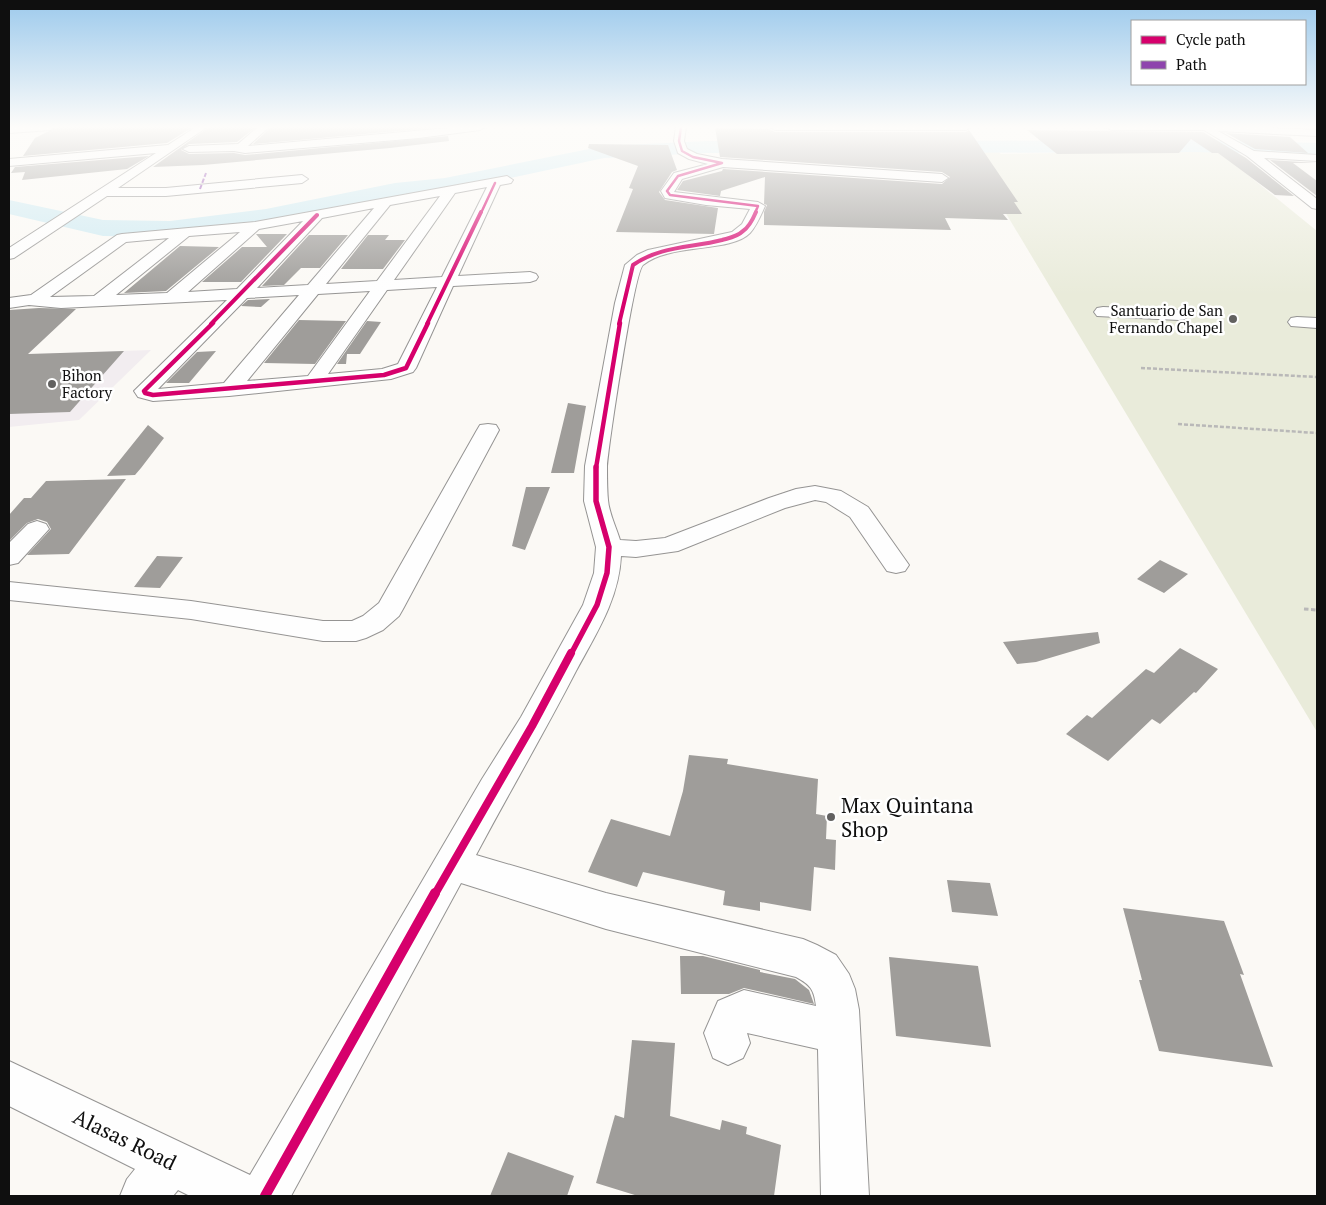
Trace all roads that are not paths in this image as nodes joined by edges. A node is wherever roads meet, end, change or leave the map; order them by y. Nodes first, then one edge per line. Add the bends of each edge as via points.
1 (117, 183) edge
2 (266, 183) edge
3 (488, 183) edge
4 (493, 183) edge
5 (673, 183) edge
6 (762, 183) edge
7 (1289, 183) edge
8 (243, 186) junction
9 (452, 190) junction
10 (103, 192) junction
11 (760, 193) junction
12 (242, 200) dead end
13 (387, 200) junction
14 (1317, 205) edge
15 (317, 215) junction
16 (255, 226) junction
17 (184, 233) junction
18 (9, 255) edge
19 (530, 277) dead end
20 (447, 281) junction
21 (384, 284) junction
22 (315, 289) junction
23 (242, 294) junction
24 (9, 296) edge
25 (171, 298) junction
26 (100, 300) junction
27 (31, 301) junction
28 (9, 303) edge
29 (1103, 312) dead end
30 (1179, 315) dead end
31 (1297, 322) dead end
32 (1317, 323) edge
33 (313, 382) junction
34 (229, 390) junction
35 (488, 430) dead end
36 (37, 529) dead end
37 (609, 547) junction
38 (9, 557) edge
39 (896, 565) dead end
40 (9, 591) edge
41 (452, 864) junction
42 (839, 1031) junction
43 (728, 1043) dead end
44 (9, 1084) edge
45 (157, 1178) edge
46 (242, 1196) edge
47 (265, 1196) edge
48 (845, 1196) edge

1 - 10 street
2 - 8 street
3 - 9 street
4 - 20 street
5 - 11 street via 668,191 670,195 682,198
6 - 11 street
7 - 14 street
8 - 10 street
8 - 12 street
9 - 13 street
9 - 21 street
10 - 18 street
11 - 37 street via 744,232 717,242 650,254 633,265 623,302 596,466 596,501
13 - 15 street
13 - 22 street
15 - 16 street
15 - 23 street
16 - 17 street
16 - 25 street
17 - 26 street
17 - 27 street via 122,238
19 - 20 street
20 - 21 street
20 - 33 street via 406,368 384,375
21 - 22 street
21 - 33 street
22 - 23 street
22 - 34 street
23 - 25 street
23 - 34 street via 144,391 153,395
24 - 27 street via 27,295
25 - 26 street
26 - 27 street
27 - 28 street
29 - 30 street
31 - 32 street
33 - 34 street
35 - 40 street via 389,609 373,623 356,631 323,631 191,610
36 - 38 street
37 - 39 street via 636,549 669,545 777,503 814,493 833,496 859,512
37 - 41 street via 607,573 597,606
41 - 42 street via 606,911 802,959 822,969 834,989
41 - 47 street
42 - 43 street via 744,1011 733,1016 725,1033
42 - 48 street
44 - 45 street, Alasas Road
45 - 46 street, Alasas Road

